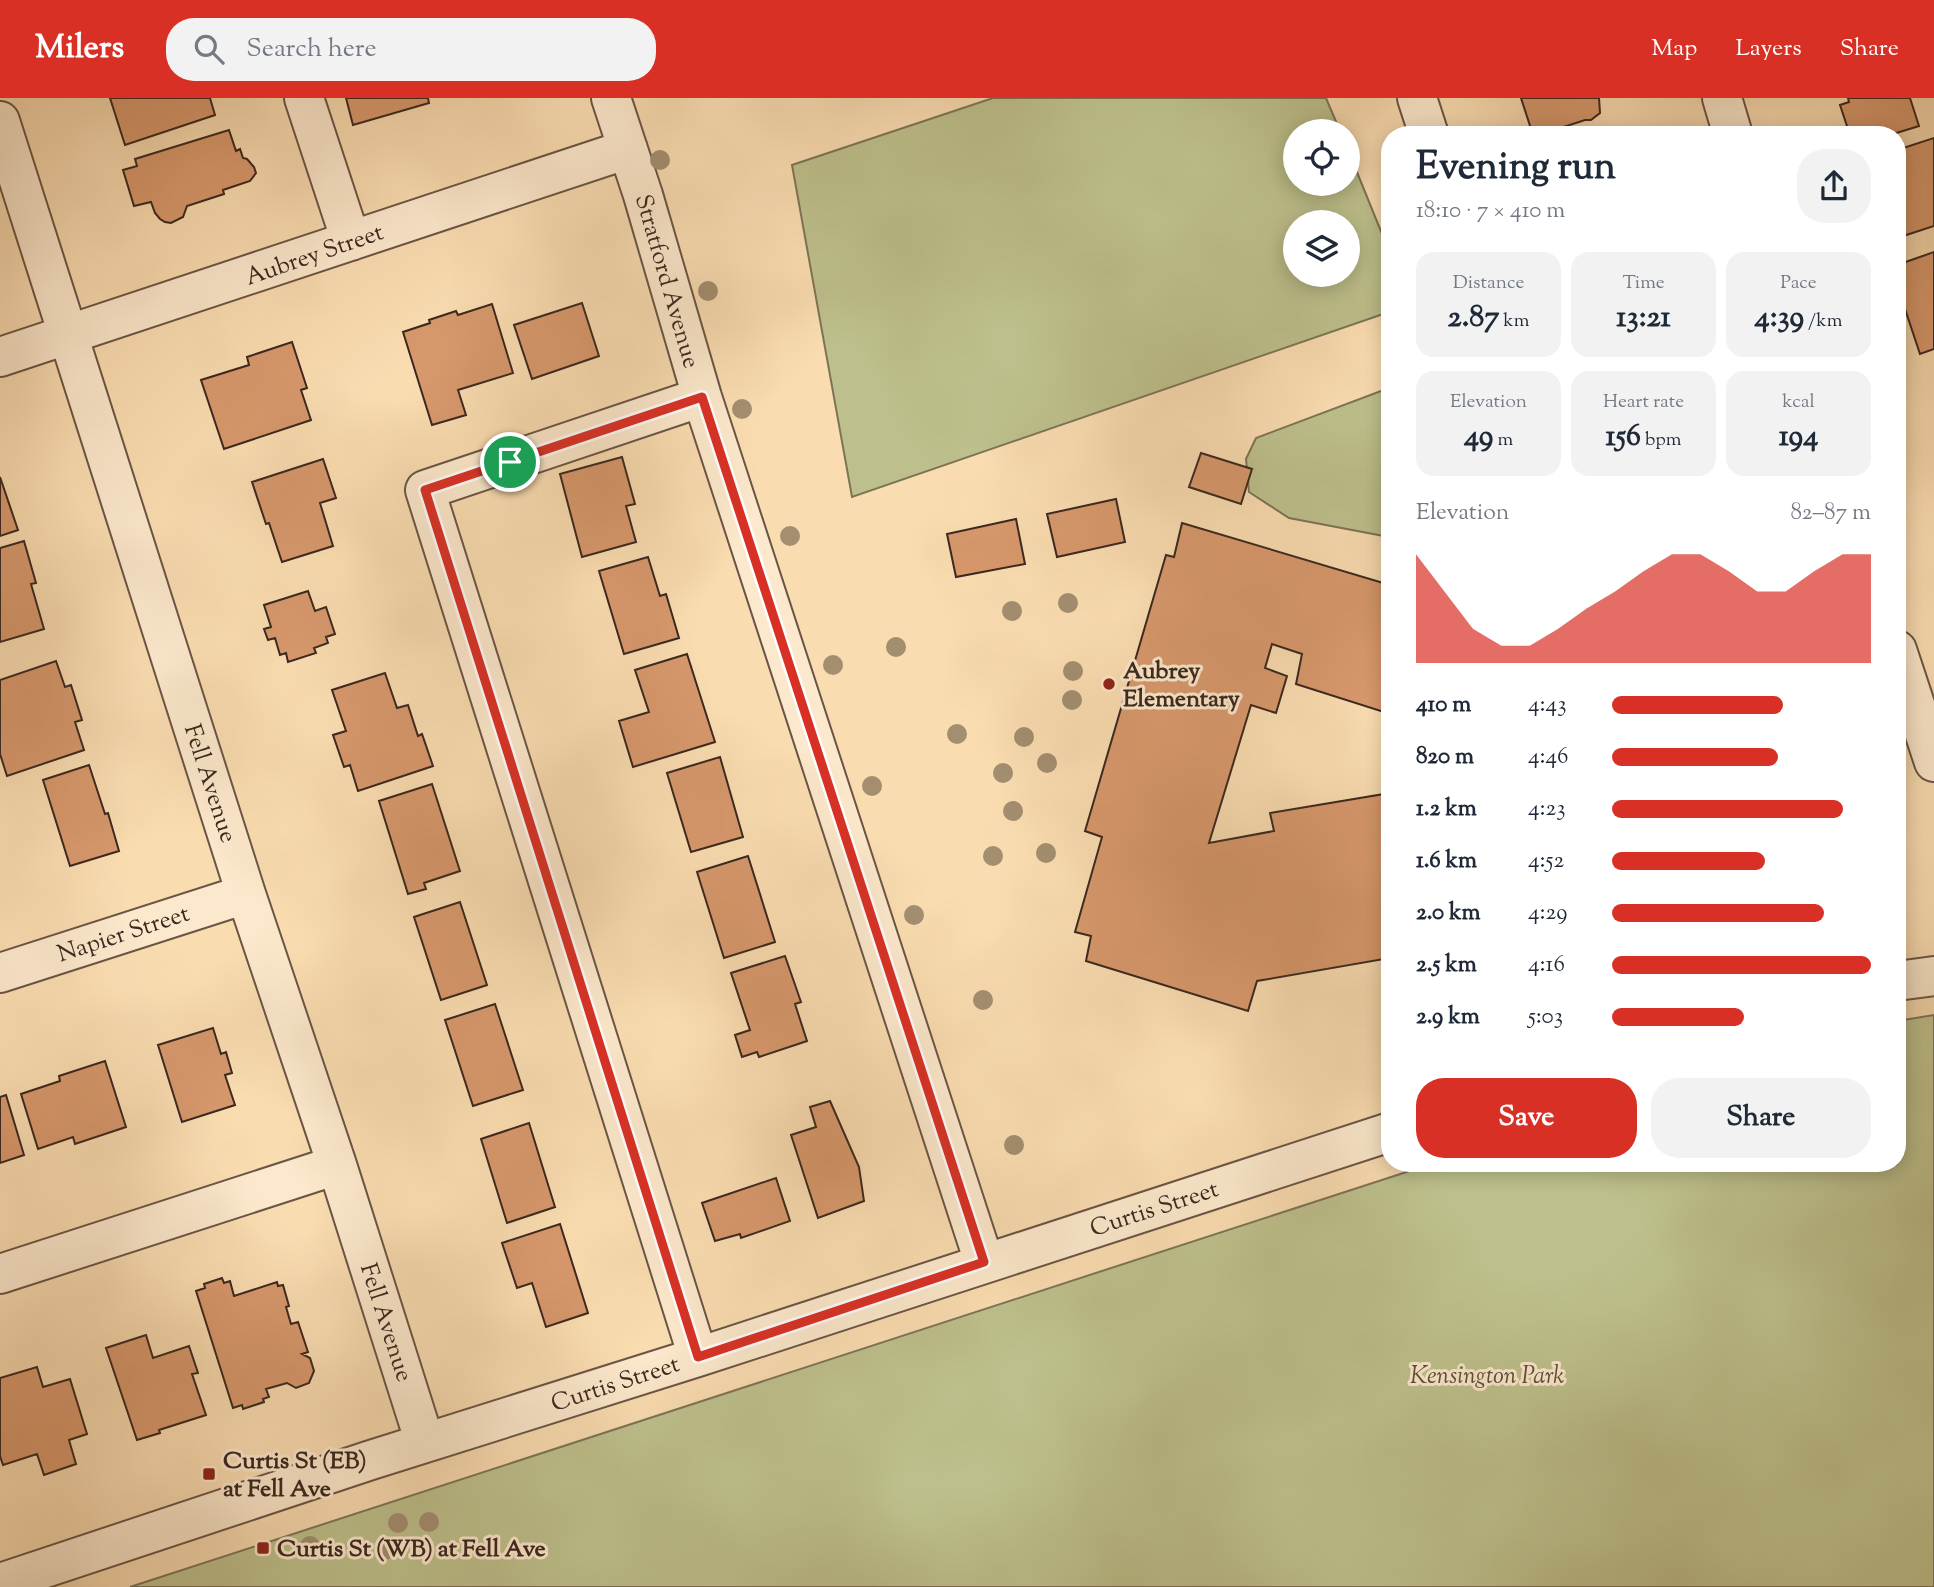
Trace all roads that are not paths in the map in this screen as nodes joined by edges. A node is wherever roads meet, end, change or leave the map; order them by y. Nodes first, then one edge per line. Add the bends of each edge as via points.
1 (304, 98) edge
2 (611, 98) edge
3 (1417, 98) edge
4 (1722, 98) edge
5 (0, 121) edge
6 (1426, 126) edge
7 (1730, 126) edge
8 (628, 149) junction
9 (351, 241) junction
10 (68, 335) junction
11 (0, 357) edge
12 (702, 397) junction
13 (1906, 670) edge
14 (1926, 713) edge
15 (1934, 762) edge
16 (246, 894) junction
17 (0, 973) edge
18 (1934, 976) edge
19 (1906, 980) edge
20 (1381, 1135) edge
21 (337, 1165) junction
22 (984, 1262) junction
23 (0, 1274) edge
24 (698, 1357) junction
25 (425, 1443) junction
26 (0, 1583) edge

1 - 9 street
2 - 8 street, Stratford Avenue
3 - 6 street
4 - 7 street
5 - 10 street, Fell Avenue
8 - 9 street, Aubrey Street
8 - 12 street, Stratford Avenue
9 - 10 street, Aubrey Street
10 - 11 street, Aubrey Street
10 - 16 street, Fell Avenue
12 - 22 street, Stratford Avenue
12 - 24 street via 425,490
13 - 14 street
14 - 15 street
16 - 17 street, Napier Street
16 - 21 street, Fell Avenue
18 - 19 street
20 - 22 street, Curtis Street
21 - 23 street
21 - 25 street, Fell Avenue
22 - 24 street, Curtis Street
24 - 25 street, Curtis Street
25 - 26 street, Curtis Street

